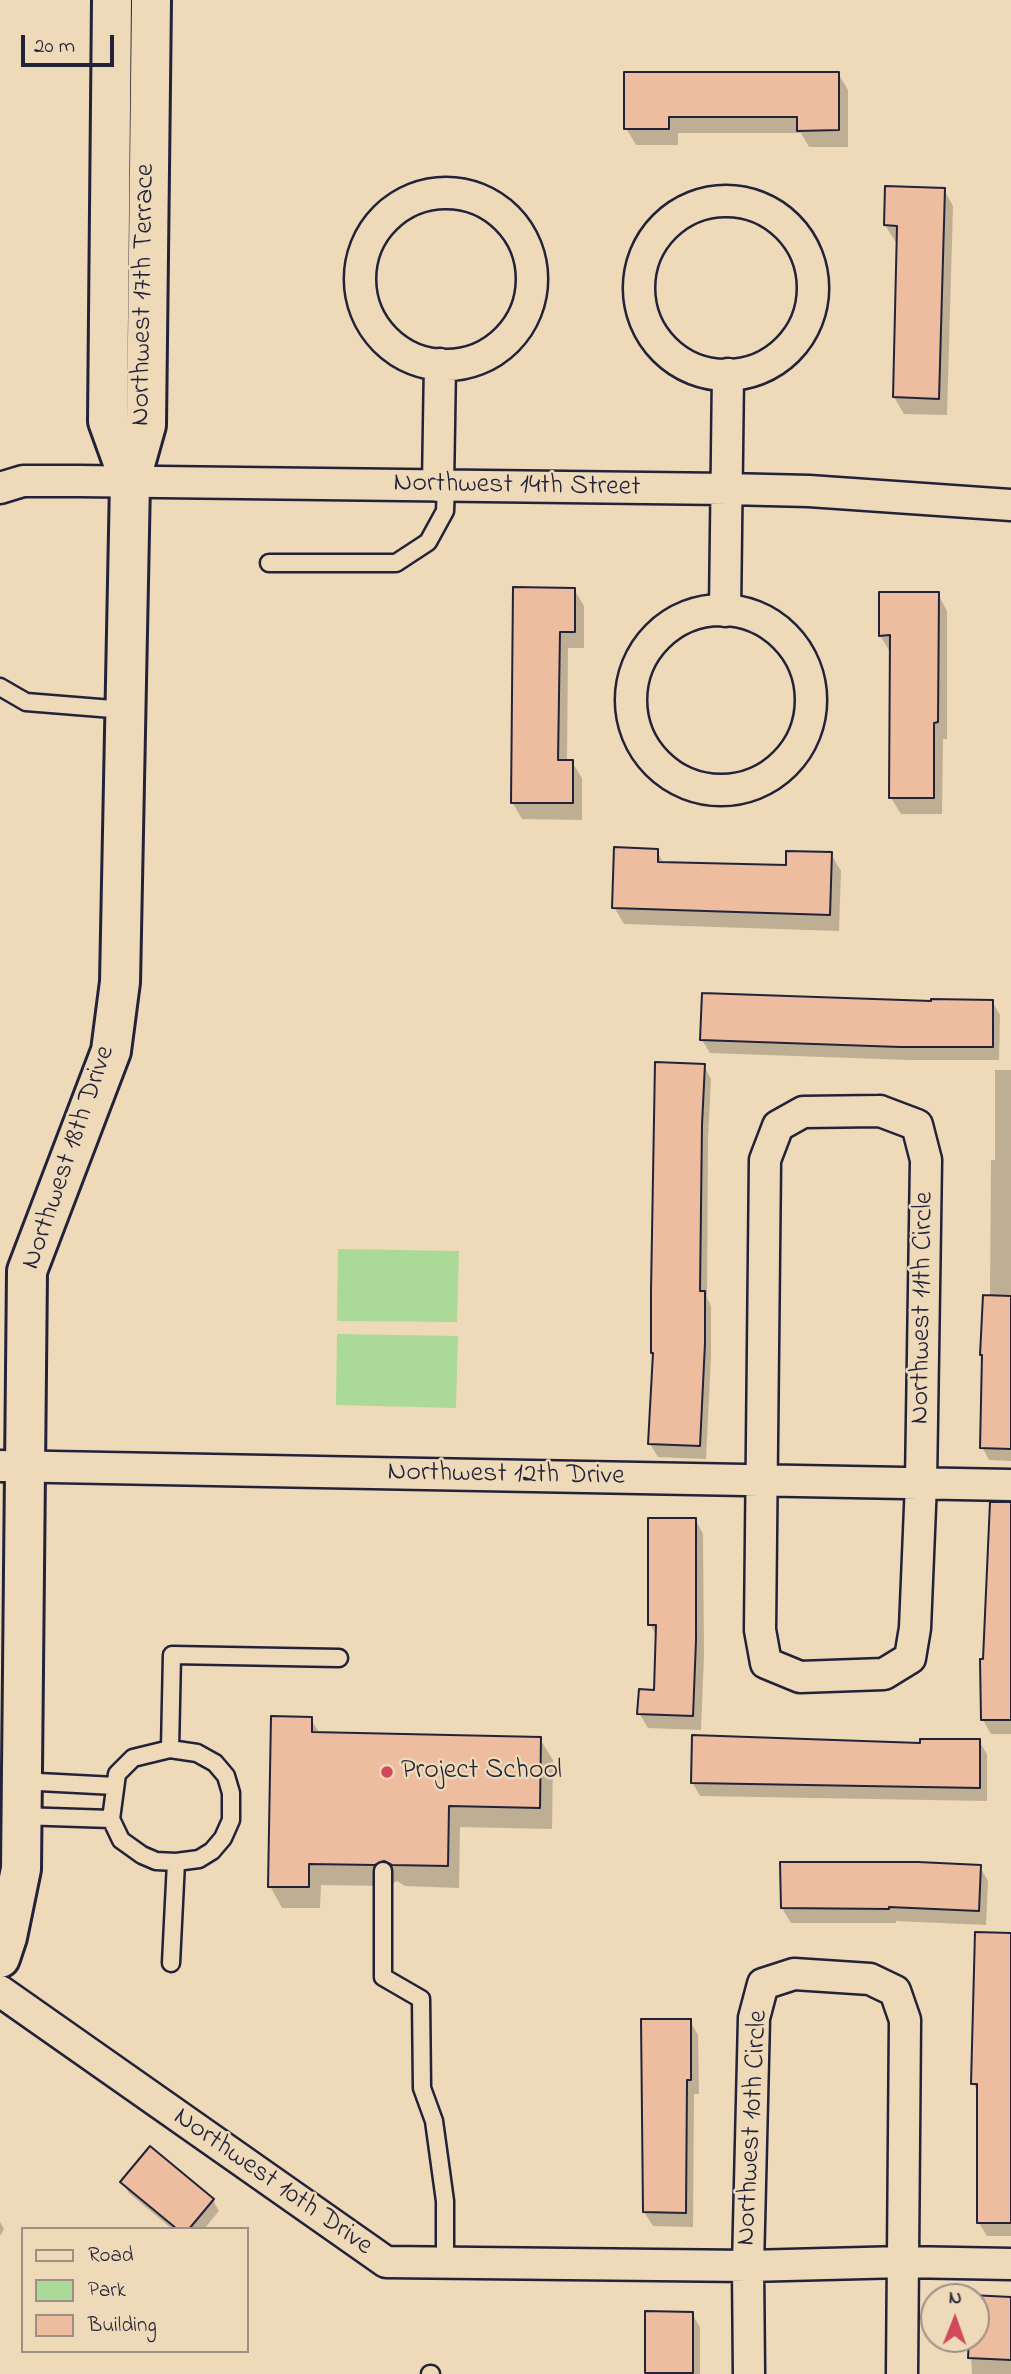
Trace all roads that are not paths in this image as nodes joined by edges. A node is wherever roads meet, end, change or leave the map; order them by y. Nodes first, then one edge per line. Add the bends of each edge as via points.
1 (112, 0) edge
2 (151, 0) edge
3 (440, 364) junction
4 (728, 374) junction
5 (8, 481) edge
6 (130, 482) junction
7 (442, 486) junction
8 (727, 489) junction
9 (1011, 505) edge
10 (268, 563) dead end
11 (725, 611) junction
12 (0, 687) edge
13 (125, 710) junction
14 (13, 1467) edge
15 (761, 1480) junction
16 (921, 1483) junction
17 (1011, 1485) edge
18 (339, 1658) dead end
19 (170, 1749) junction
20 (115, 1786) junction
21 (20, 1799) junction
22 (111, 1819) junction
23 (176, 1862) junction
24 (383, 1871) dead end
25 (0, 1958) edge
26 (172, 1963) dead end
27 (0, 1992) edge
28 (903, 2262) junction
29 (445, 2263) junction
30 (1011, 2264) edge
31 (748, 2266) junction
32 (749, 2374) edge
33 (902, 2374) edge

1 - 6 street, Northwest 17th Terrace via 108,421
2 - 6 street, Northwest 17th Terrace via 146,425
3 - 3 street via 459,365 488,355 511,336 527,310 533,278 527,248 512,223 489,204 460,194 431,194 403,204 380,223 364,249 359,276 363,306 377,332 400,352
3 - 7 street
4 - 4 street via 770,363 793,344 808,318 814,284 807,254 791,229 766,210 737,202 703,204 676,216 654,238 641,266 638,288 644,318 659,344 682,363 711,374
4 - 8 street
5 - 6 street, Northwest 14th Street
6 - 7 street, Northwest 14th Street
6 - 13 street, Northwest 18th Drive
7 - 8 street, Northwest 14th Street
7 - 10 lane via 445,511 428,542 396,563
8 - 9 street, Northwest 14th Street
8 - 11 street
11 - 11 street via 705,611 676,622 651,642 635,669 630,700 635,731 651,758 676,778 705,789 736,789 766,778 790,759 806,732 812,703 807,671 792,644 769,623 739,611
12 - 13 lane via 26,702
13 - 14 street, Northwest 18th Drive via 120,982 111,1051 27,1272
14 - 15 street, Northwest 12th Drive
14 - 21 street, Northwest 18th Drive
15 - 16 street, Northwest 12th Drive
15 - 16 street, Northwest 11th Circle via 760,1630 766,1663 800,1677 884,1674 910,1658
15 - 16 street, Northwest 11th Circle via 765,1160 778,1126 803,1112 880,1111 917,1125 926,1160
16 - 17 street, Northwest 12th Drive
18 - 19 lane via 172,1655
19 - 20 lane via 133,1758 117,1774
19 - 23 lane via 197,1753 215,1763 226,1776 231,1794 231,1820 223,1838 199,1858
20 - 21 lane
20 - 22 lane
21 - 22 lane
21 - 25 street, Northwest 18th Drive via 21,1869
22 - 23 lane via 121,1840 142,1856
23 - 26 lane
24 - 29 lane via 383,1977 421,1999 422,2088 434,2121 445,2200
27 - 29 street, Northwest 10th Drive via 386,2263
28 - 30 street
28 - 31 street, Northwest 10th Drive
28 - 31 street, Northwest 10th Circle via 905,2020 895,1991 870,1979 794,1974 763,1984 754,2018
28 - 33 street, Northwest 10th Circle
29 - 31 street, Northwest 10th Drive
31 - 32 street, Northwest 10th Circle

